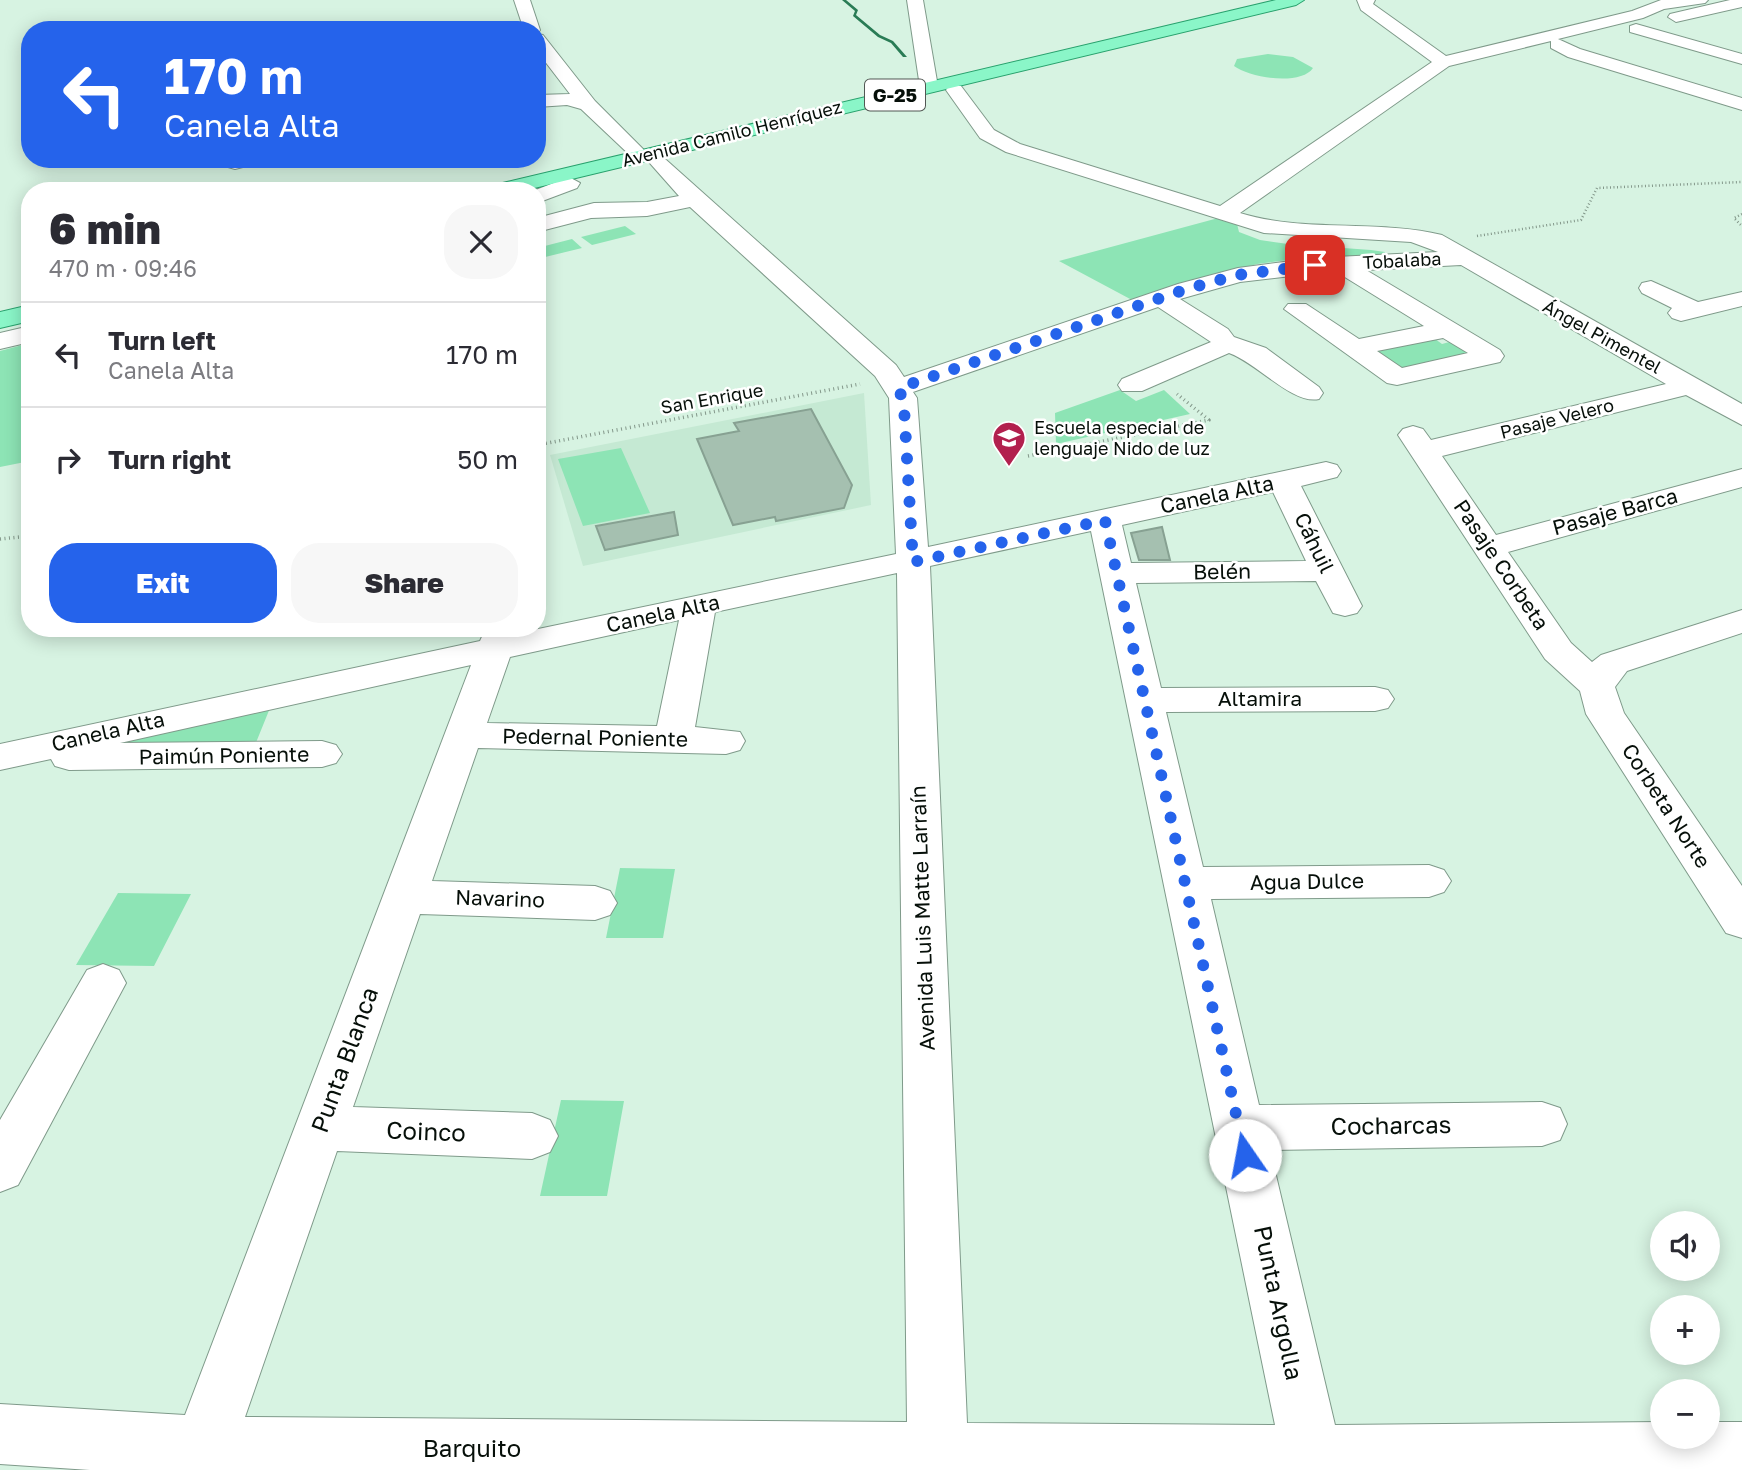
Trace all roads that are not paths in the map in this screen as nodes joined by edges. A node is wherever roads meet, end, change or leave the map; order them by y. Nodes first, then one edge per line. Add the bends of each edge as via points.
1 (522, 0) edge
2 (915, 0) edge
3 (1367, 0) edge
4 (1700, 0) edge
5 (1306, 2) edge
6 (1742, 2) edge
7 (529, 21) edge
8 (1631, 27) junction
9 (546, 51) edge
10 (1742, 59) edge
11 (1443, 62) junction
12 (929, 87) junction
13 (955, 90) junction
14 (546, 100) edge
15 (1742, 104) edge
16 (587, 105) junction
17 (650, 159) junction
18 (538, 182) edge
19 (569, 183) junction
20 (546, 189) edge
21 (546, 193) edge
22 (695, 200) junction
23 (1225, 214) junction
24 (546, 223) edge
25 (1453, 252) junction
26 (1340, 264) junction
27 (1651, 288) dead end
28 (21, 295) edge
29 (1161, 298) junction
30 (0, 299) edge
31 (1742, 299) edge
32 (1297, 309) dead end
33 (21, 315) edge
34 (0, 320) edge
35 (1447, 329) junction
36 (21, 336) edge
37 (0, 341) edge
38 (1225, 343) junction
39 (1354, 348) junction
40 (892, 378) junction
41 (1144, 380) road end
42 (1690, 386) junction
43 (1309, 393) dead end
44 (1742, 415) edge
45 (1419, 443) joint
46 (1326, 471) dead end
47 (1742, 478) edge
48 (1283, 481) junction
49 (1105, 520) junction
50 (1488, 547) junction
51 (913, 562) junction
52 (1327, 571) junction
53 (1118, 573) junction
54 (1345, 606) dead end
55 (699, 607) junction
56 (1742, 621) edge
57 (546, 631) edge
58 (499, 639) edge
59 (1597, 687) junction
60 (288, 692) junction
61 (1375, 699) dead end
62 (1146, 700) junction
63 (463, 734) junction
64 (674, 739) junction
65 (726, 740) dead end
66 (322, 754) dead end
67 (260, 756) junction
68 (0, 757) edge
69 (1429, 881) dead end
70 (1186, 883) junction
71 (405, 897) junction
72 (595, 903) dead end
73 (1742, 921) edge
74 (103, 983) dead end
75 (1542, 1124) dead end
76 (320, 1128) junction
77 (1240, 1128) junction
78 (532, 1136) dead end
79 (0, 1168) edge
80 (0, 1434) edge
81 (1742, 1452) edge
82 (199, 1459) edge
83 (938, 1462) edge
84 (1313, 1463) edge

1 - 7 street
2 - 12 street
3 - 11 street via 1367,7
4 - 11 street via 1661,5 1637,15
5 - 12 main road, Avenida Camilo Henríquez / G-25
5 - 13 main road, Avenida Camilo Henríquez / G-25
6 - 8 street
8 - 10 street
8 - 15 street via 1557,44
9 - 16 street
11 - 23 street
12 - 17 main road, Avenida Camilo Henríquez / G-25
13 - 17 main road, Avenida Camilo Henríquez / G-25
13 - 23 street, Ángel Pimentel via 987,134 1013,148
14 - 16 street via 568,99
16 - 17 street
17 - 18 main road, Avenida Camilo Henríquez / G-25
17 - 19 main road, Avenida Camilo Henríquez / G-25
17 - 22 street
19 - 20 main road, Avenida Camilo Henríquez / G-25
19 - 21 street
22 - 24 street via 654,215 620,208
22 - 40 street
23 - 25 street, Ángel Pimentel via 1264,226 1411,235 1434,240
25 - 26 street, Tobalaba
25 - 42 street, Ángel Pimentel
26 - 29 street, Tobalaba via 1238,275
26 - 35 street
27 - 31 street via 1688,312
28 - 30 main road
29 - 38 street
29 - 40 street, Tobalaba
32 - 39 street
33 - 34 main road
35 - 39 street
35 - 39 street via 1491,356 1397,377
36 - 37 street
38 - 41 street
38 - 43 street via 1252,351
40 - 51 street, Avenida Luis Matte Larraín via 904,407
42 - 44 street, Ángel Pimentel
42 - 45 street, Pasaje Velero
45 - 50 street, Pasaje Corbeta
46 - 48 street, Canela Alta
47 - 50 street, Pasaje Barca
48 - 49 street, Canela Alta
48 - 52 street, Cáhuil
49 - 51 street, Canela Alta
49 - 53 street, Punta Argolla
50 - 59 street, Pasaje Corbeta via 1558,651
51 - 55 street, Canela Alta
51 - 83 street, Avenida Luis Matte Larraín
52 - 53 street, Belén
52 - 54 street, Cáhuil
53 - 62 street, Punta Argolla
55 - 57 street, Canela Alta
55 - 64 street
56 - 59 street via 1614,663
58 - 60 street, Canela Alta
58 - 63 street, Punta Blanca
59 - 73 street, Corbeta Norte via 1605,714
60 - 67 street
60 - 68 street, Canela Alta
61 - 62 street, Altamira
62 - 70 street, Punta Argolla
63 - 64 street, Pedernal Poniente
63 - 71 street, Punta Blanca
64 - 65 street, Pedernal Poniente
66 - 67 street, Paimún Poniente
67 - 68 street, Paimún Poniente
69 - 70 street, Agua Dulce
70 - 77 street, Punta Argolla
71 - 72 street, Navarino
71 - 76 street, Punta Blanca
74 - 79 street
75 - 77 street, Cocharcas
76 - 78 street, Coinco
76 - 82 street, Punta Blanca
77 - 84 street, Punta Argolla
80 - 82 street, Barquito
81 - 84 street, Barquito
82 - 83 street, Barquito
83 - 84 street, Barquito

